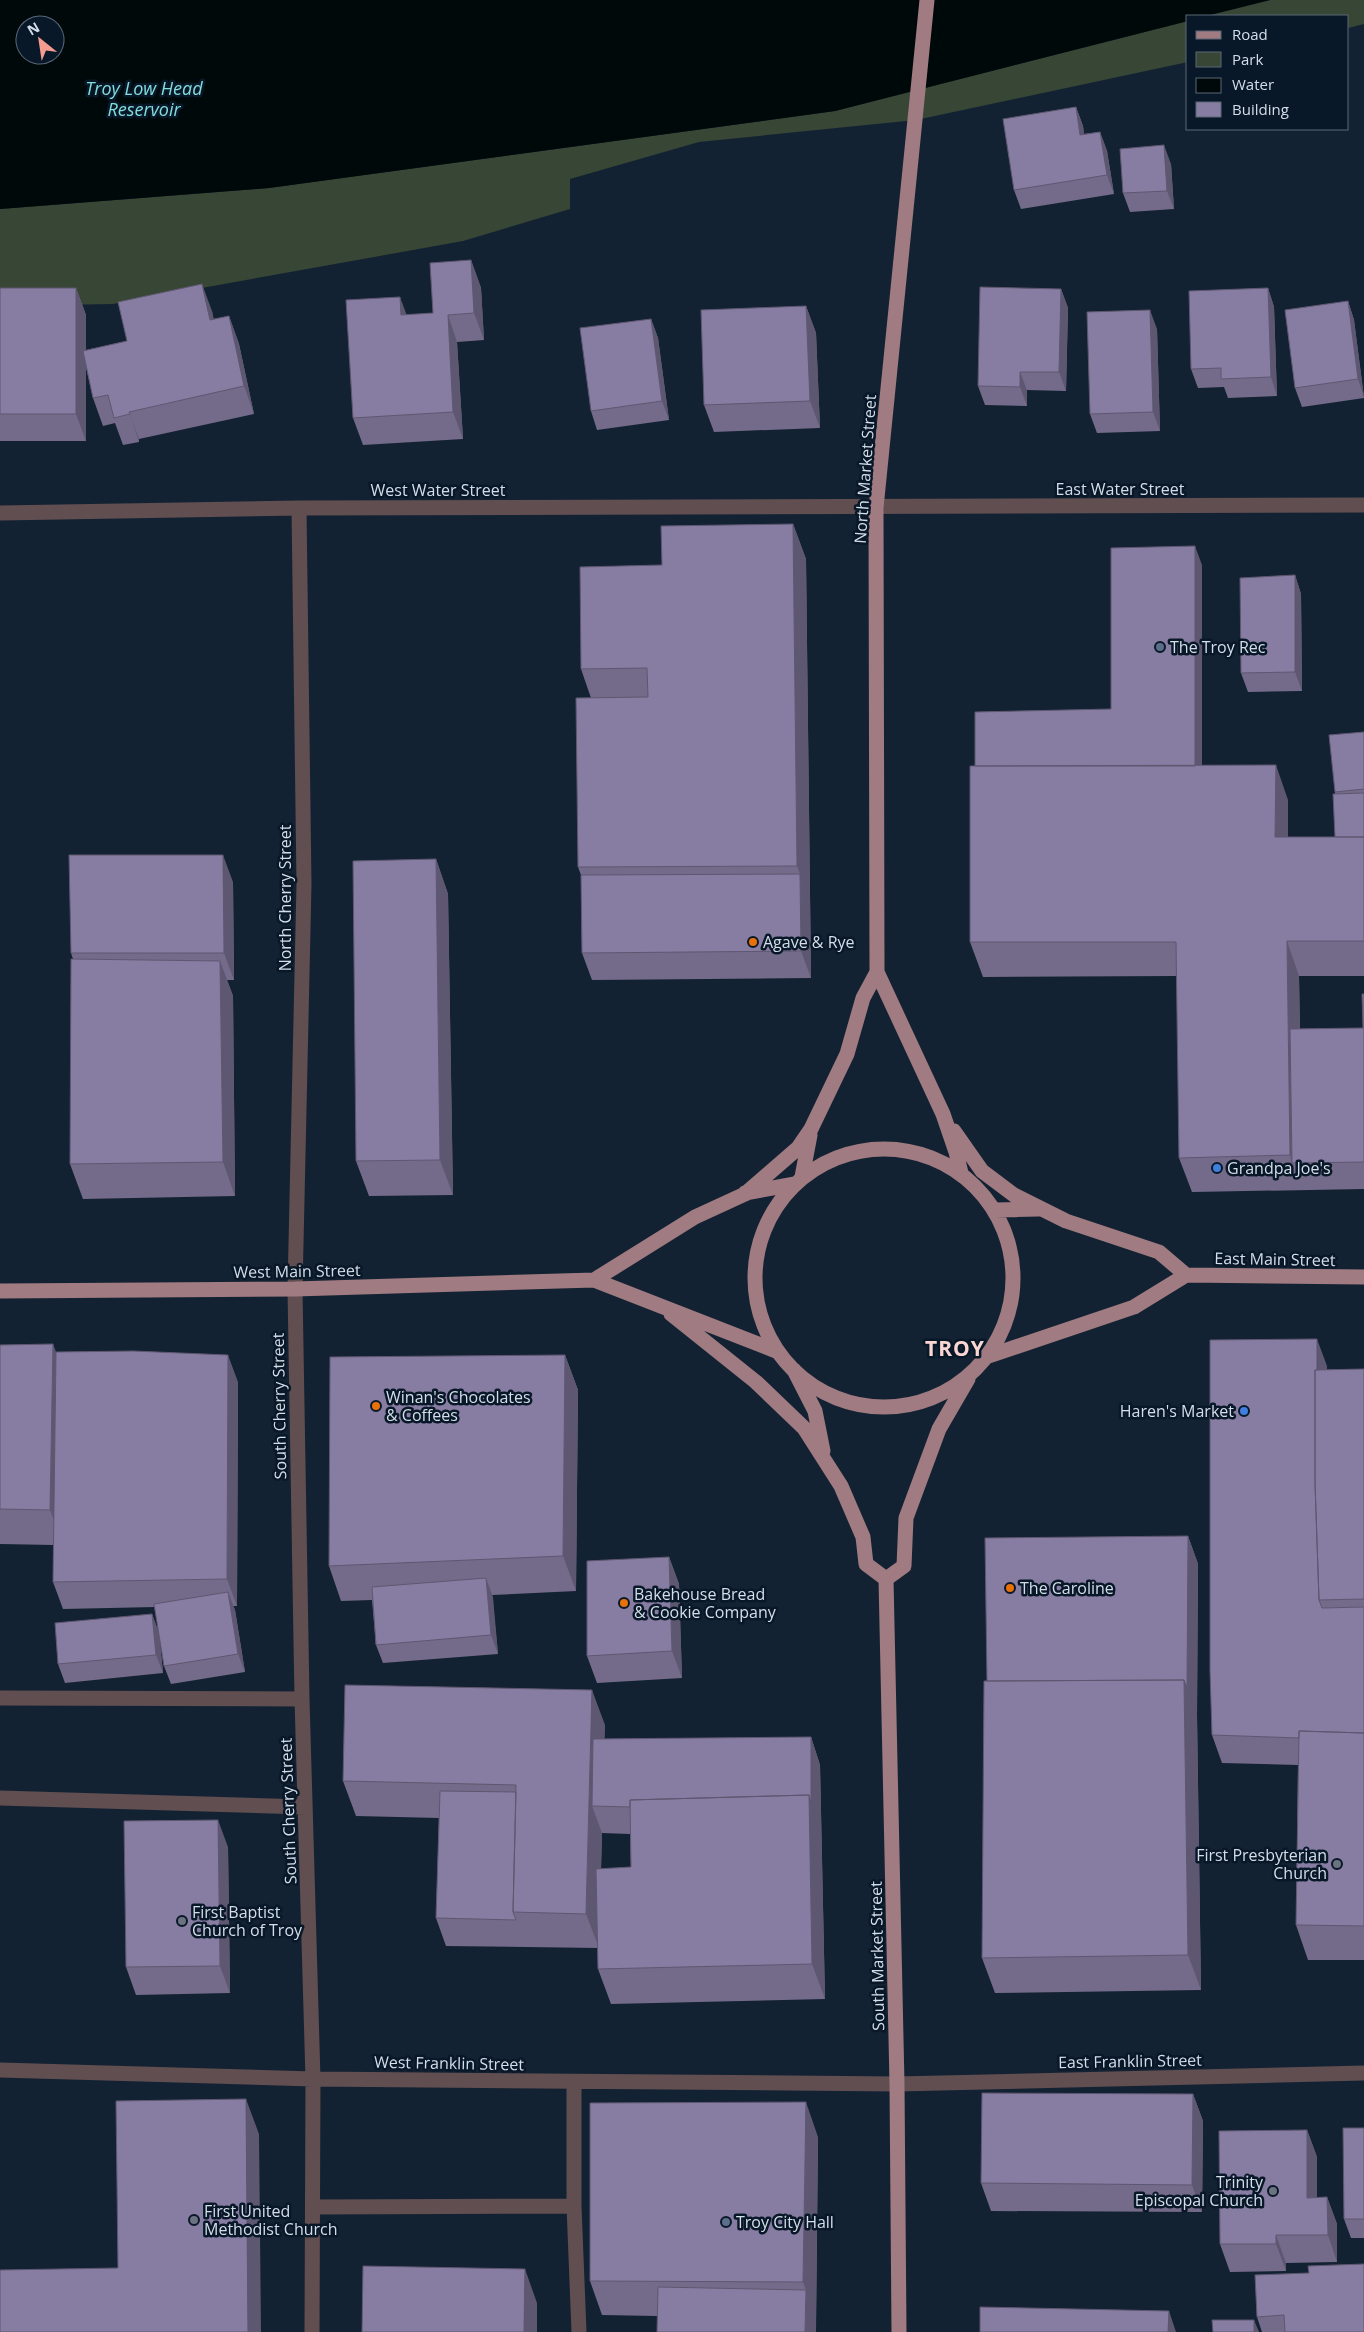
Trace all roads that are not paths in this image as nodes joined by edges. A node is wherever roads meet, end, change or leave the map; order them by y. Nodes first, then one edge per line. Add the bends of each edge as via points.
1 (927, 0) edge
2 (1364, 505) edge
3 (299, 508) junction
4 (876, 508) junction
5 (0, 513) edge
6 (877, 972) junction
7 (943, 1114) junction
8 (811, 1129) junction
9 (961, 1173) junction
10 (799, 1181) junction
11 (745, 1194) junction
12 (1039, 1209) junction
13 (995, 1210) junction
14 (1186, 1275) junction
15 (1364, 1277) edge
16 (594, 1280) junction
17 (295, 1289) junction
18 (0, 1291) edge
19 (659, 1304) junction
20 (776, 1351) junction
21 (986, 1357) junction
22 (790, 1364) junction
23 (969, 1376) junction
24 (824, 1460) junction
25 (886, 1579) junction
26 (0, 1698) edge
27 (302, 1699) junction
28 (0, 1798) edge
29 (305, 1807) junction
30 (0, 2070) edge
31 (1364, 2073) edge
32 (313, 2079) junction
33 (574, 2082) junction
34 (898, 2084) junction
35 (574, 2206) junction
36 (312, 2207) junction
37 (312, 2332) edge
38 (578, 2332) edge
39 (899, 2332) edge

1 - 4 main road, North Market Street
2 - 4 street, East Water Street
3 - 4 street, West Water Street
3 - 5 street, West Water Street
3 - 17 street, North Cherry Street via 304,884
4 - 6 main road, North Market Street
6 - 7 main road
6 - 8 main road via 863,998 847,1054
7 - 9 main road
7 - 12 main road via 982,1171
8 - 10 main road
8 - 11 main road via 798,1148
9 - 10 main road via 923,1155 881,1149 840,1157
9 - 13 main road
10 - 11 main road
10 - 20 main road via 772,1213 758,1246 754,1282 760,1318
11 - 16 main road via 695,1217
12 - 13 main road
12 - 14 main road via 1159,1252
13 - 21 main road via 1009,1244 1014,1280 1008,1316
14 - 15 main road, East Main Street
14 - 21 main road via 1134,1307
16 - 17 main road, West Main Street
16 - 19 main road
17 - 18 main road, West Main Street
17 - 27 street, South Cherry Street
19 - 20 main road
19 - 24 main road via 756,1382 804,1428
20 - 22 main road
21 - 23 main road
22 - 23 main road via 842,1401 887,1408 930,1399
22 - 24 main road via 815,1411
23 - 25 main road via 939,1429 906,1518 904,1566
24 - 25 main road via 841,1486 863,1537 866,1564
25 - 34 main road, South Market Street
26 - 27 street
27 - 29 street, South Cherry Street
28 - 29 street
29 - 32 street, South Cherry Street
30 - 32 street, West Franklin Street
31 - 34 street, East Franklin Street
32 - 33 street, West Franklin Street
32 - 36 street, South Cherry Street
33 - 34 street, West Franklin Street
33 - 35 street
34 - 39 main road, South Market Street
35 - 36 street
35 - 38 street
36 - 37 street, South Cherry Street

